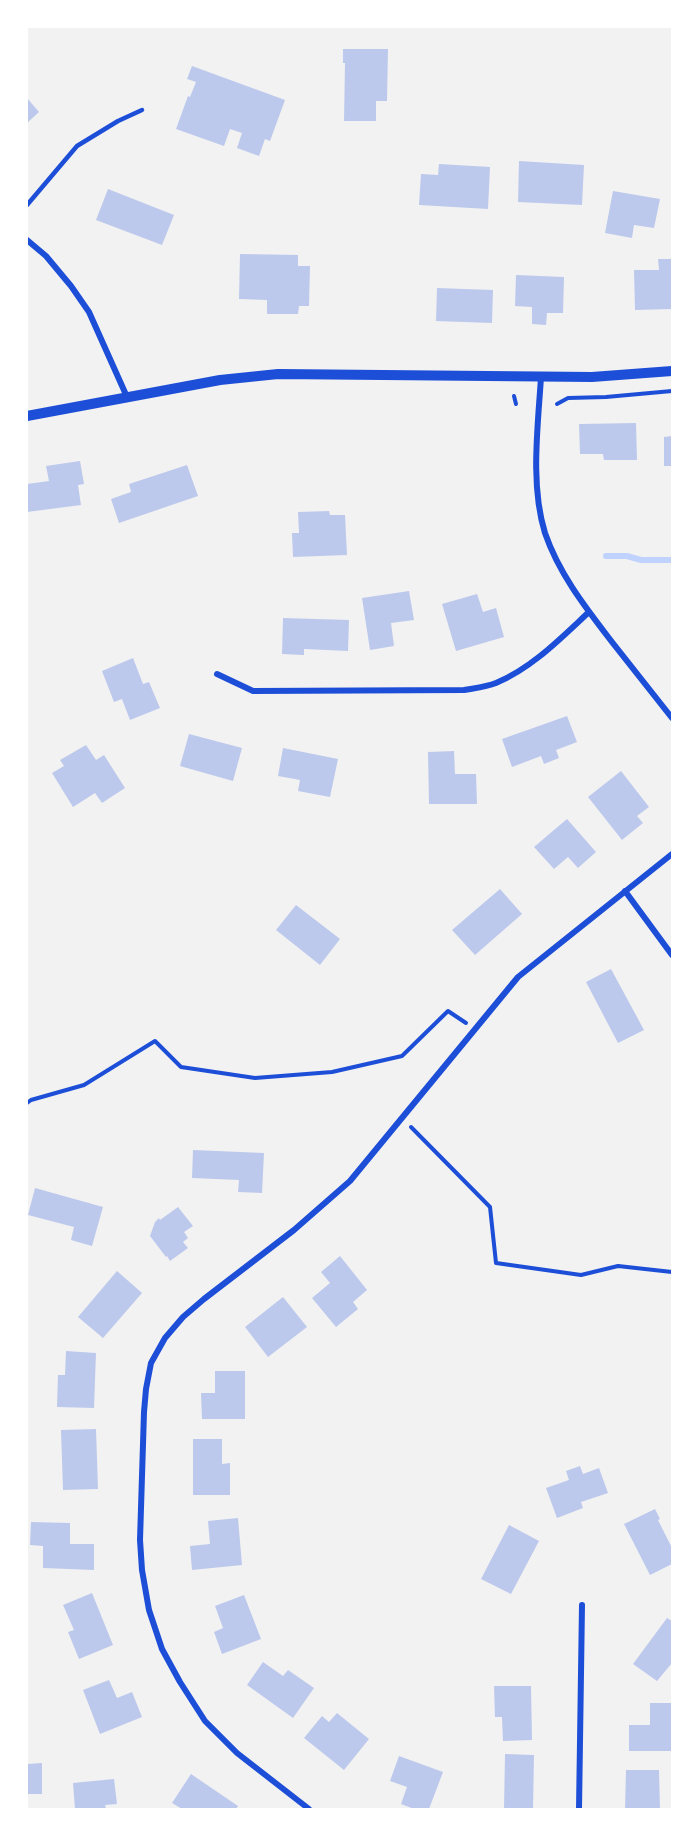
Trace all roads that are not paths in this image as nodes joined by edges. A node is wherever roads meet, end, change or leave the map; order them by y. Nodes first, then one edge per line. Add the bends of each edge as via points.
1 (142, 110) dead end
2 (27, 205) edge
3 (27, 240) edge
4 (672, 371) edge
5 (541, 377) junction
6 (127, 397) junction
7 (27, 416) edge
8 (589, 612) junction
9 (217, 674) dead end
10 (672, 718) edge
11 (672, 854) edge
12 (625, 891) junction
13 (672, 955) edge
14 (582, 1605) dead end
15 (309, 1809) edge
16 (579, 1809) edge

1 - 2 lane via 77,146
3 - 6 street via 46,256 89,312
4 - 5 street via 612,377
5 - 6 street via 278,374
5 - 8 street via 536,463 545,532 561,572
6 - 7 street
8 - 9 street via 517,672 495,683 464,690 253,691
8 - 10 street
11 - 12 street
12 - 13 street
12 - 15 street via 518,977 350,1181 183,1317 165,1338 152,1363 146,1389 140,1540 149,1610 162,1649 206,1721 237,1753
14 - 16 street

